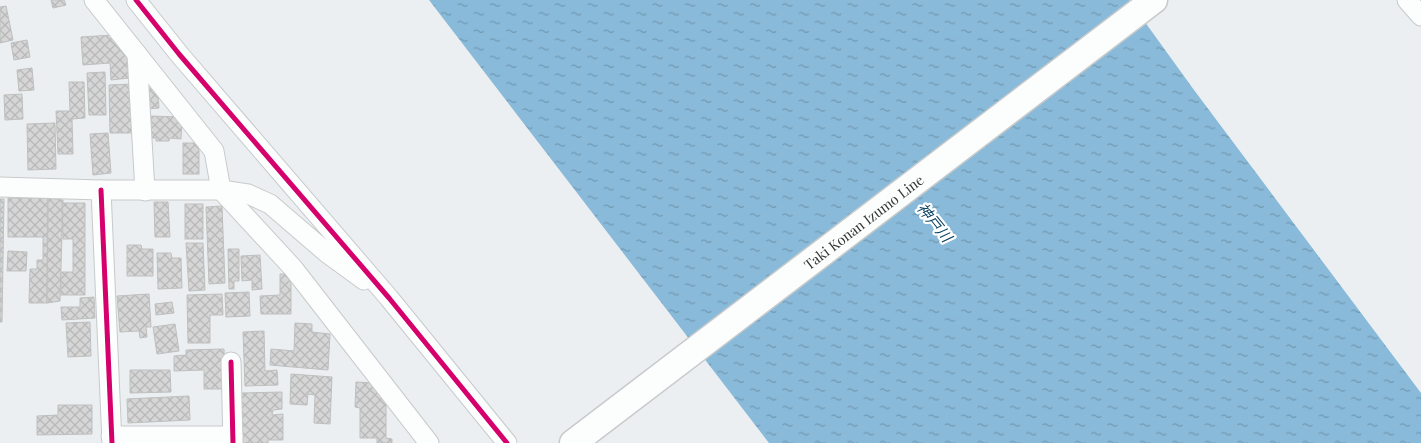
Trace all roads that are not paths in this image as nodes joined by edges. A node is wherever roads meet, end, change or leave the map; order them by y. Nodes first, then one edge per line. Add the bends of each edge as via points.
1 (94, 0) edge
2 (136, 0) edge
3 (1154, 0) edge
4 (1407, 0) edge
5 (1421, 16) edge
6 (137, 54) junction
7 (0, 187) edge
8 (101, 190) junction
9 (145, 190) junction
10 (221, 190) junction
11 (389, 298) junction
12 (231, 362) dead end
13 (233, 439) edge
14 (112, 440) edge
15 (429, 443) edge
16 (507, 443) edge
17 (573, 443) edge

1 - 6 street
2 - 11 street
3 - 17 main road, Taki Konan Izumo Line
4 - 5 street
6 - 9 street
6 - 10 street via 214,151
7 - 8 street
8 - 9 street
8 - 14 street
9 - 10 street
10 - 11 street via 248,194 270,204 327,253
10 - 15 street via 293,268
11 - 16 street
12 - 13 street
13 - 14 street

